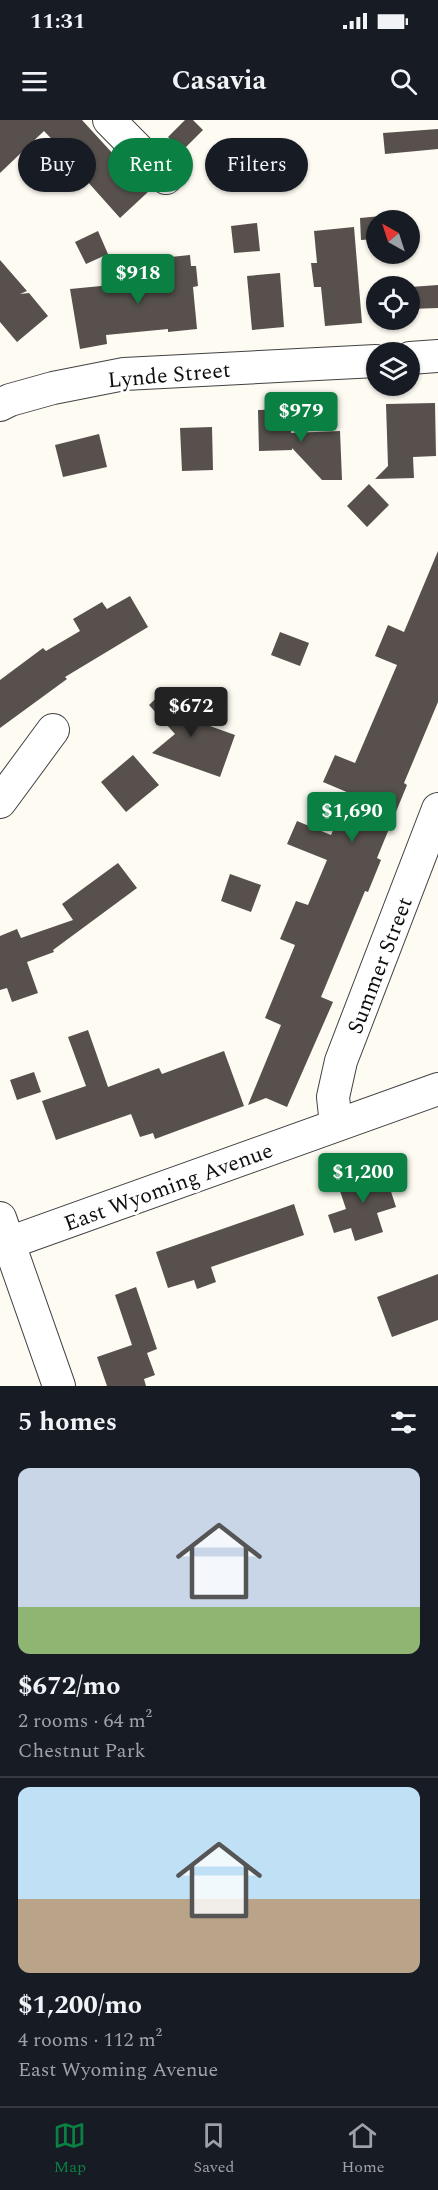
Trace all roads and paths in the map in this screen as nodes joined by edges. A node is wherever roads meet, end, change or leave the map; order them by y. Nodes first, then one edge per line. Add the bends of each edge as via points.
1 (109, 120) edge
2 (127, 138) edge
3 (438, 356) edge
4 (420, 357) edge
5 (366, 362) edge
6 (4, 398) edge
7 (53, 730) dead end
8 (0, 802) edge
9 (438, 809) edge
10 (438, 1089) edge
11 (336, 1125) junction
12 (3, 1236) edge
13 (59, 1386) edge

1 - 2 street
3 - 4 street
5 - 6 street, Lynde Street via 124,374
7 - 8 street
9 - 11 street, Summer Street via 341,1061 333,1097
10 - 11 street, East Wyoming Avenue
11 - 12 street, East Wyoming Avenue
12 - 13 street

